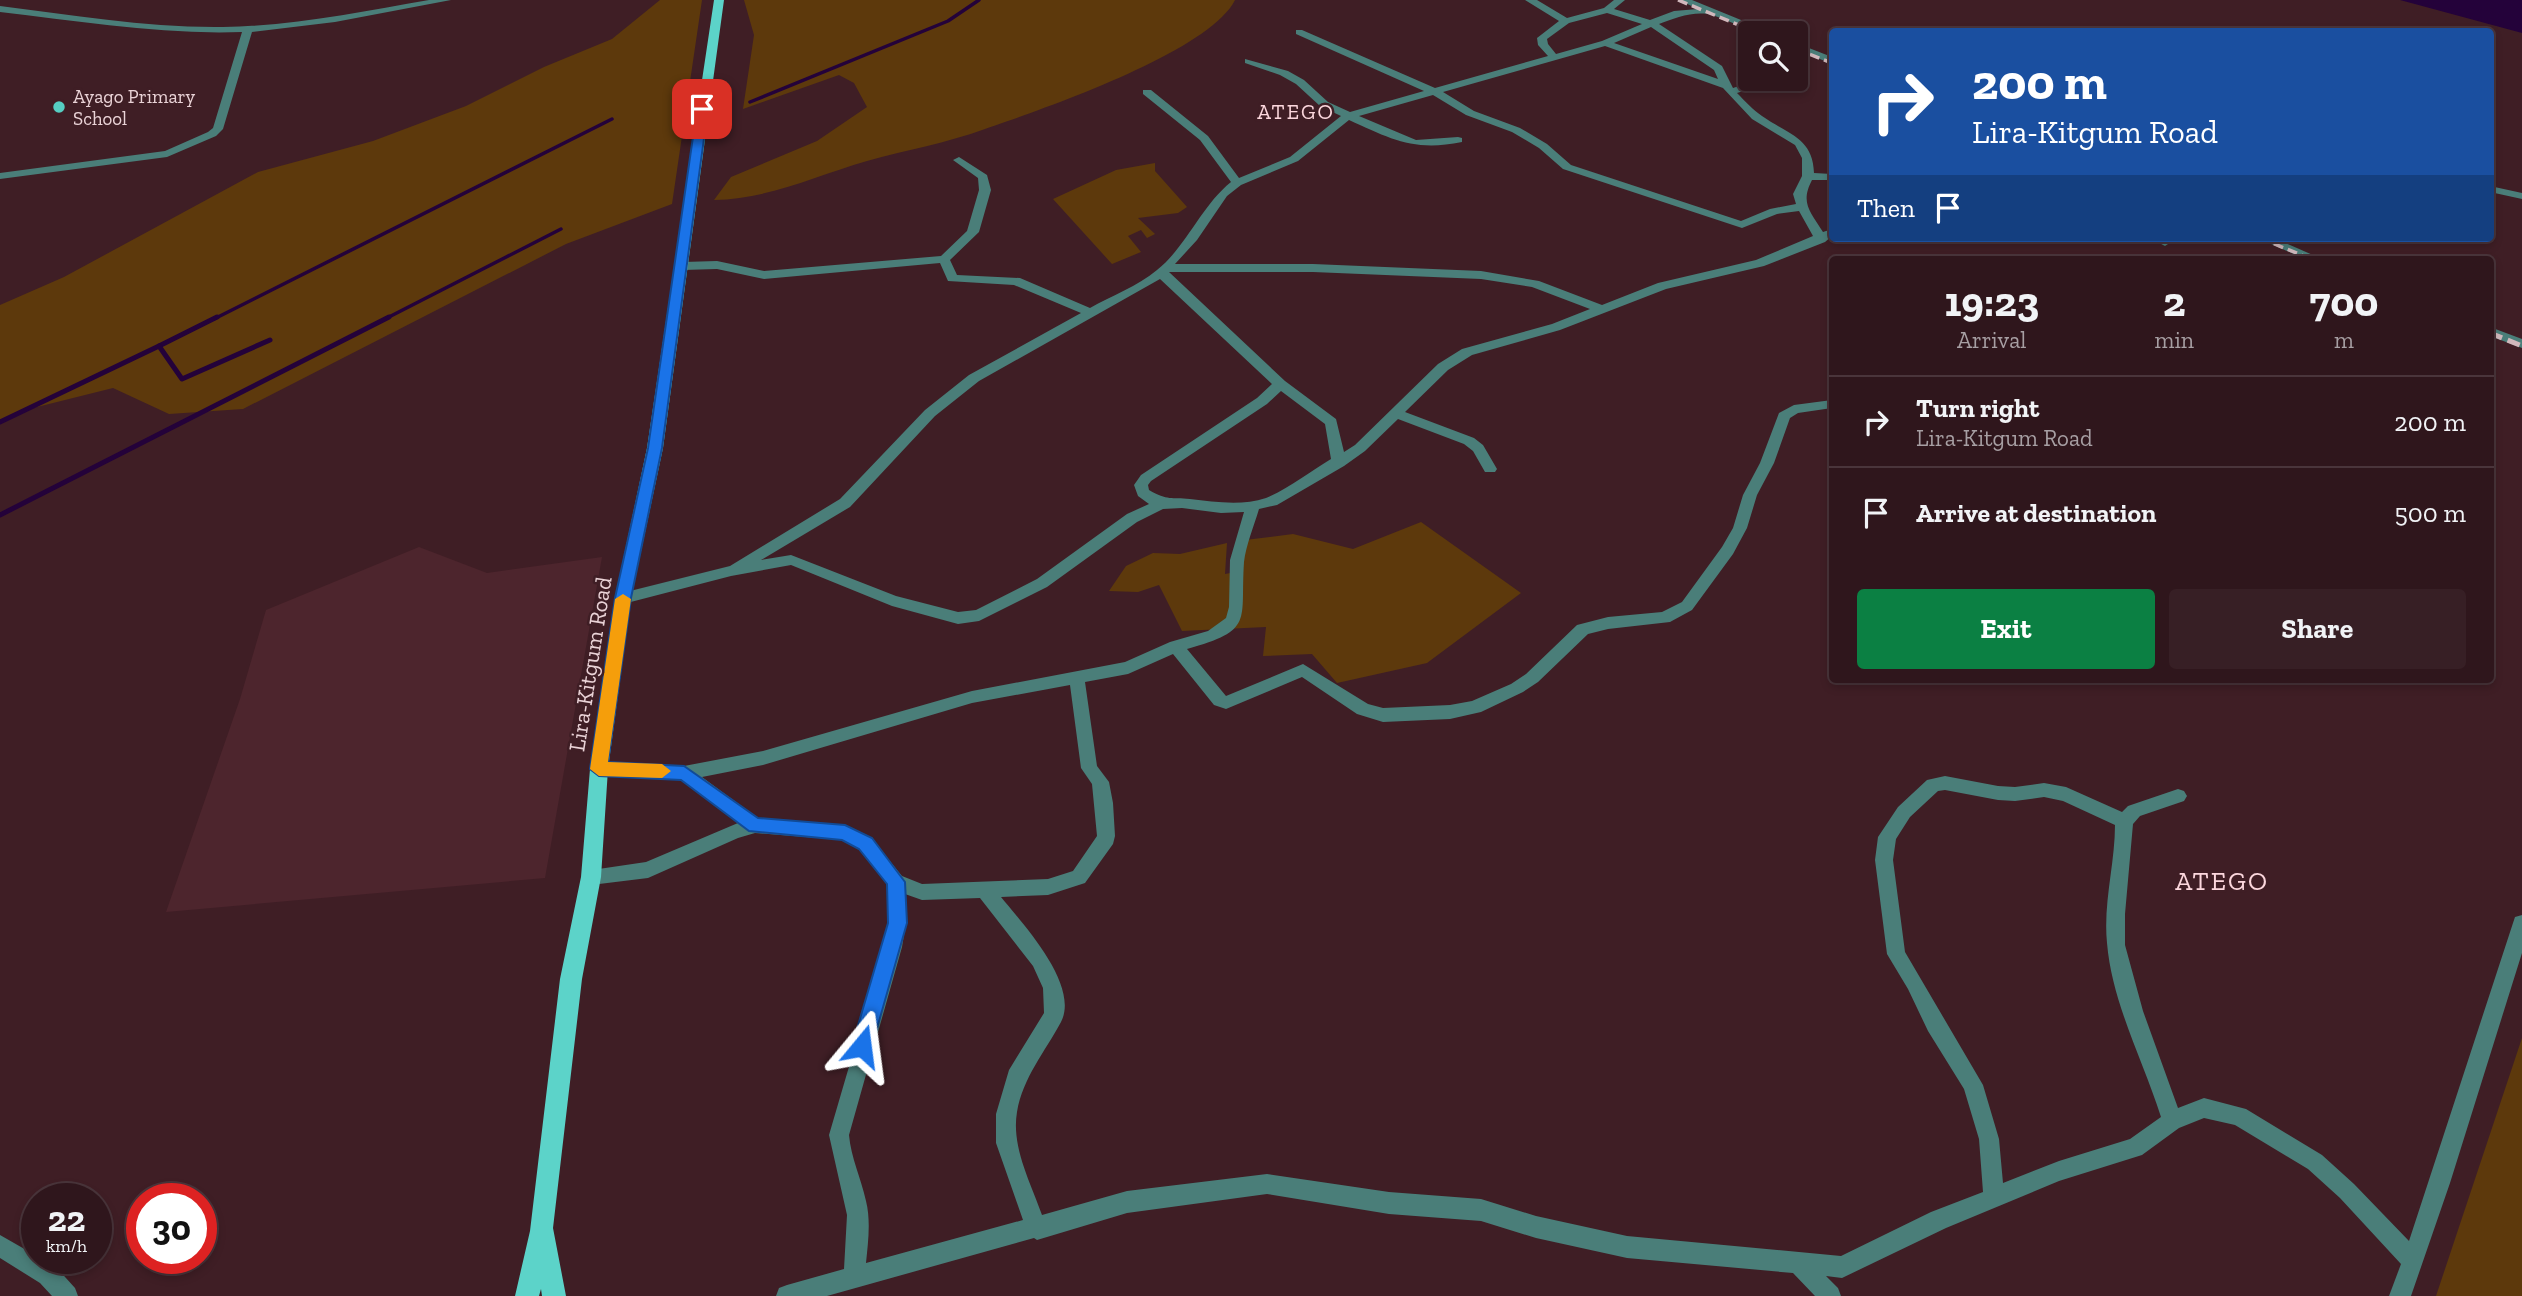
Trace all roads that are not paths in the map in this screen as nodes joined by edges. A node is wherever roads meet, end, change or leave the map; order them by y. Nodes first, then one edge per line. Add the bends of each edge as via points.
1 (446, 0) edge
2 (719, 0) edge
3 (1530, 0) edge
4 (1620, 0) edge
5 (1684, 0) edge
6 (0, 9) edge
7 (1607, 10) junction
8 (1710, 11) junction
9 (1566, 21) junction
10 (1738, 22) edge
11 (1652, 24) junction
12 (248, 29) junction
13 (1299, 32) dead end
14 (1605, 43) junction
15 (1808, 51) edge
16 (1555, 58) junction
17 (1829, 60) edge
18 (1249, 61) dead end
19 (1738, 87) edge
20 (1729, 89) junction
21 (1147, 92) dead end
22 (1435, 92) junction
23 (1347, 116) junction
24 (1458, 140) dead end
25 (959, 160) dead end
26 (0, 176) edge
27 (1808, 176) junction
28 (1829, 177) edge
29 (1237, 183) junction
30 (2494, 190) edge
31 (2522, 196) edge
32 (1802, 206) junction
33 (1827, 236) edge
34 (2274, 242) edge
35 (2309, 256) edge
36 (944, 259) junction
37 (683, 266) junction
38 (1163, 270) junction
39 (1601, 309) junction
40 (1089, 312) junction
41 (2494, 333) edge
42 (2522, 344) edge
43 (1280, 384) junction
44 (1829, 404) edge
45 (1397, 414) junction
46 (1339, 463) junction
47 (1490, 468) dead end
48 (1161, 504) junction
49 (1253, 506) junction
50 (732, 571) junction
51 (623, 598) junction
52 (1176, 646) junction
53 (1077, 679) junction
54 (599, 769) junction
55 (684, 773) junction
56 (2178, 796) dead end
57 (2124, 821) junction
58 (755, 825) junction
59 (591, 877) junction
60 (896, 882) junction
61 (985, 890) junction
62 (2522, 923) edge
63 (2172, 1121) junction
64 (1994, 1198) junction
65 (541, 1228) junction
66 (1037, 1229) junction
67 (0, 1246) edge
68 (1796, 1261) junction
69 (2413, 1261) junction
70 (854, 1278) junction
71 (67, 1296) edge
72 (522, 1296) edge
73 (554, 1296) edge
74 (787, 1296) edge
75 (1830, 1296) edge
76 (2400, 1296) edge

1 - 12 street
2 - 37 main road, Lira-Kitgum Road via 682,245
3 - 9 street
4 - 7 street
5 - 8 street
6 - 12 street via 156,27
7 - 9 street
7 - 11 street
8 - 10 street
8 - 11 street via 1681,13
9 - 16 street via 1542,38
11 - 14 street
11 - 20 street via 1718,68
12 - 26 street via 218,128 212,134 167,154
13 - 22 street
14 - 16 street
14 - 20 street
15 - 17 street
16 - 22 street
18 - 23 street via 1292,77 1324,104
19 - 20 street
20 - 27 street via 1756,117 1799,143 1808,158
21 - 29 street via 1203,138
22 - 23 street
22 - 32 street via 1470,113 1534,140 1567,167 1725,220 1742,225 1774,211
23 - 24 street via 1415,143
23 - 29 street via 1294,159
25 - 36 street via 983,177 985,190 973,232
27 - 28 street
27 - 32 street via 1799,194
29 - 38 street via 1213,204 1193,238
30 - 31 street
32 - 33 street
33 - 39 street via 1760,263 1662,286
34 - 35 street
36 - 37 street via 764,275 717,265
36 - 40 street via 952,278 1016,281
37 - 51 main road, Lira-Kitgum Road via 655,448
38 - 39 street via 1325,269 1481,275 1535,284
38 - 40 street
38 - 43 street
39 - 45 street via 1467,352 1443,367
40 - 50 street via 974,379 930,413 845,503
41 - 42 street
43 - 46 street via 1331,422
43 - 48 street via 1262,401 1146,478 1141,485 1143,493
44 - 52 street via 1784,416 1740,528 1687,606 1665,618 1583,629 1532,678 1475,707 1383,715 1363,709 1303,670 1226,703
45 - 46 street
45 - 47 street via 1468,441
46 - 49 street via 1272,501
48 - 49 street
48 - 50 street via 1132,518 1033,588 1001,606 967,617 949,617 892,600 796,561
49 - 52 street via 1237,560 1233,621 1213,636
50 - 51 street
51 - 54 main road, Lira-Kitgum Road
52 - 53 street via 1128,668
53 - 55 street via 972,697 764,758
53 - 61 street via 1089,768 1100,782 1107,817 1104,844 1079,877 1048,887
54 - 55 street
54 - 59 main road, Lira-Kitgum Road
55 - 58 street
56 - 57 street via 2134,811
57 - 63 street via 2116,944
57 - 64 street via 2066,794 2045,790 2015,794 1945,783 1933,785 1886,837 1884,860 1896,954 1973,1085 1989,1139
58 - 59 street via 648,870
58 - 60 street via 845,833 865,844
59 - 65 main road, Lira-Kitgum Road via 571,979
60 - 61 street via 922,892
60 - 70 street via 893,947 839,1135 839,1154 854,1193 858,1222
61 - 66 street via 1040,960 1053,988 1054,1015 1016,1077 1006,1114 1006,1143
62 - 69 street
63 - 64 street via 2136,1148 2059,1171
63 - 69 street via 2204,1108 2239,1116 2269,1131 2331,1176
64 - 68 street via 1842,1267
65 - 72 main road
65 - 73 main road, Lira-Kitgum Road
66 - 68 street via 1127,1202 1267,1184 1389,1203 1481,1210 1627,1247
66 - 70 street
67 - 71 street via 48,1275
68 - 75 street
69 - 76 street
70 - 74 street

